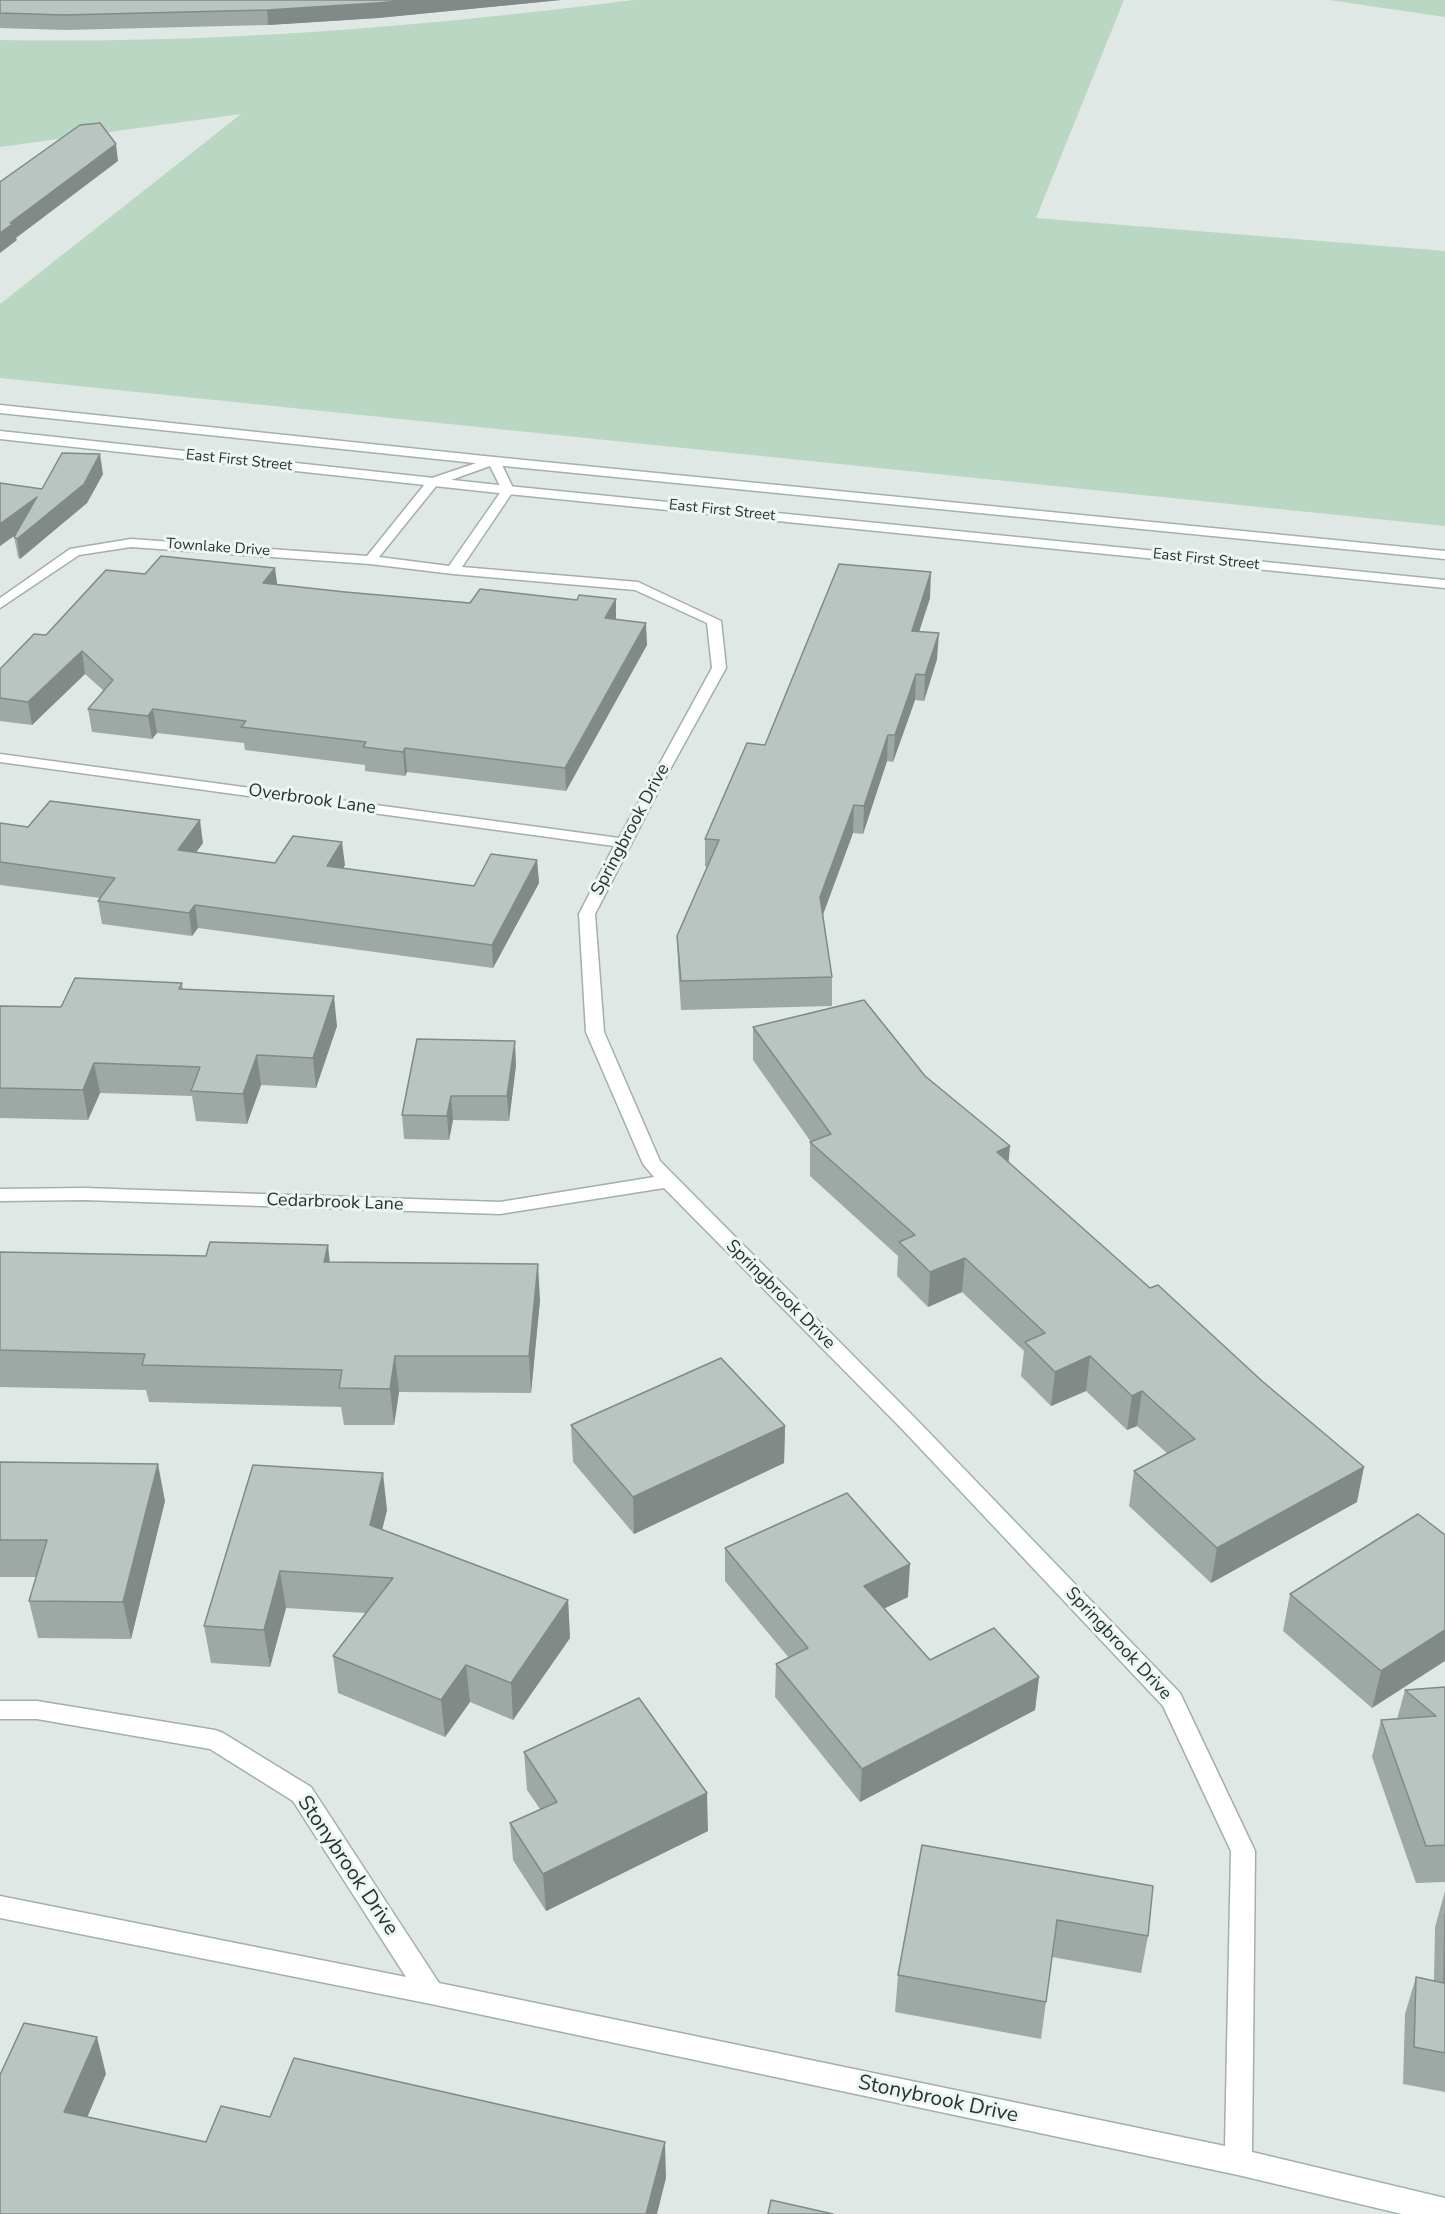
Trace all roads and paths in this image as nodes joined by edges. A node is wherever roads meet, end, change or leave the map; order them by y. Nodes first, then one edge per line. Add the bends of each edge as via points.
1 (0, 409) edge
2 (0, 435) edge
3 (494, 461) junction
4 (433, 482) junction
5 (508, 490) junction
6 (1445, 555) edge
7 (370, 560) junction
8 (453, 570) junction
9 (1445, 584) edge
10 (0, 604) edge
11 (0, 758) edge
12 (624, 843) junction
13 (668, 1181) junction
14 (0, 1195) edge
15 (0, 1710) edge
16 (0, 1907) edge
17 (431, 1994) junction
18 (1238, 2162) junction
19 (1445, 2211) edge

1 - 3 street, East First Street
2 - 4 street, East First Street
3 - 4 street
3 - 5 street
3 - 6 street, East First Street
4 - 5 street, East First Street
4 - 7 street
5 - 8 street
5 - 9 street, East First Street
7 - 8 street, Townlake Drive
7 - 10 street, Townlake Drive via 131,543 75,552
8 - 12 street, Springbrook Drive via 638,586 714,621 719,668
11 - 12 street, Overbrook Lane
12 - 13 street, Springbrook Drive via 587,914 595,1032 652,1164
13 - 14 street, Cedarbrook Lane via 500,1208 84,1194
13 - 18 street, Springbrook Drive via 909,1424 1172,1700 1244,1851
15 - 17 street, Stonybrook Drive via 37,1710 215,1740 302,1794
16 - 17 street, Stonybrook Drive
17 - 18 street, Stonybrook Drive
18 - 19 street, Stonybrook Drive

